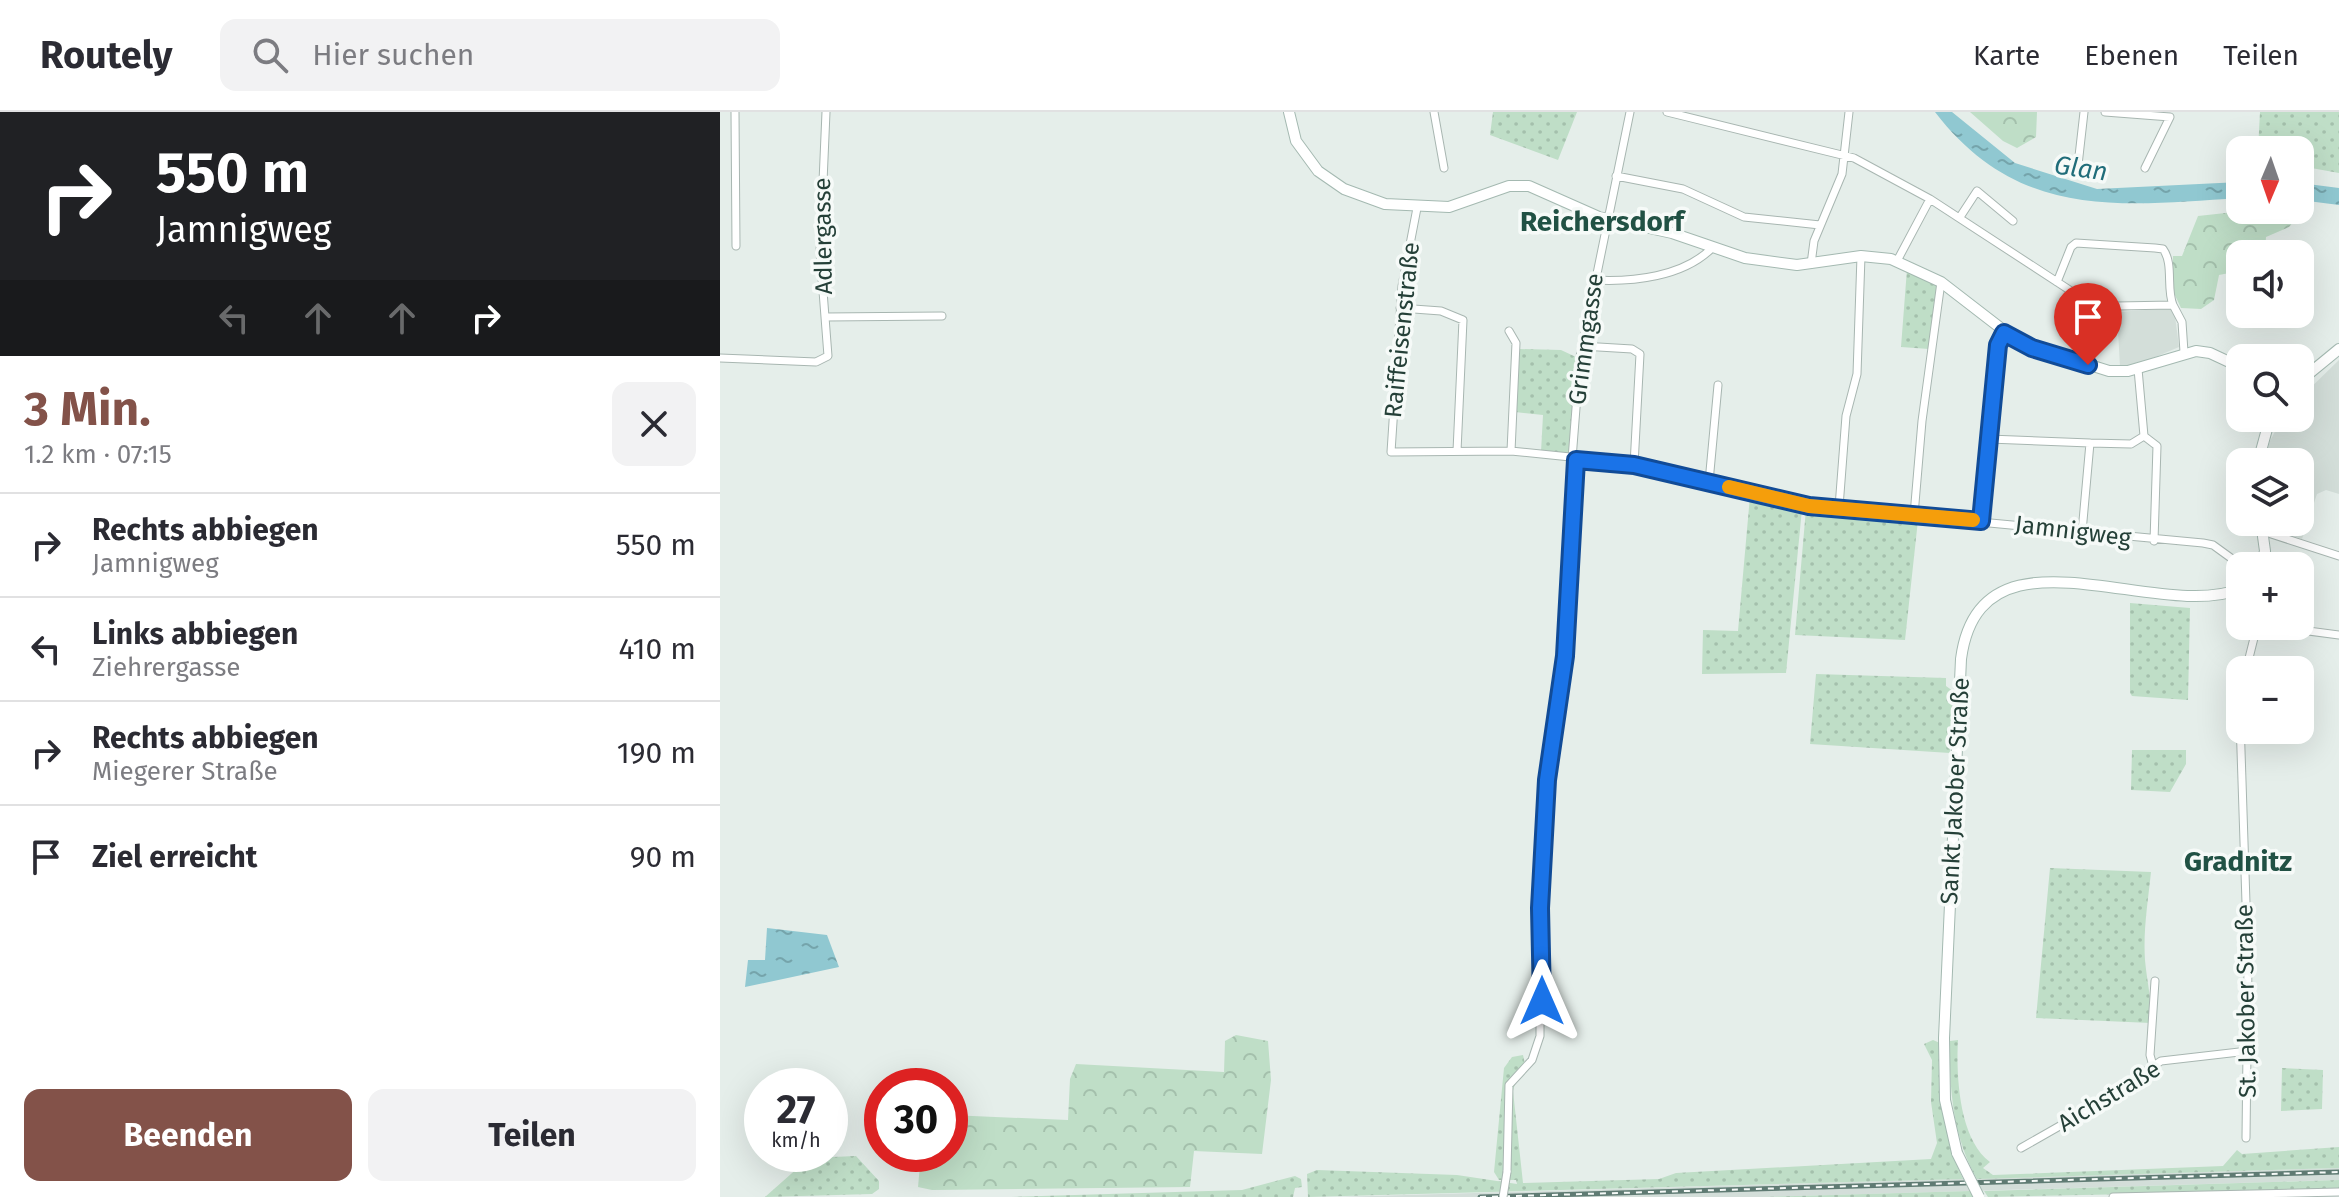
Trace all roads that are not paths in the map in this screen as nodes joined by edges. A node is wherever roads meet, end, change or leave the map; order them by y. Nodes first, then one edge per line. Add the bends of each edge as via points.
1 (735, 112) edge
2 (826, 112) edge
3 (1289, 112) edge
4 (1434, 112) edge
5 (1630, 112) edge
6 (1667, 112) edge
7 (1849, 112) edge
8 (2084, 112) edge
9 (2105, 112) edge
10 (2171, 115) edge
11 (1846, 155) junction
12 (2078, 165) dead end
13 (1444, 168) dead end
14 (2145, 168) dead end
15 (1616, 176) junction
16 (1930, 199) junction
17 (1417, 208) junction
18 (1960, 217) junction
19 (1607, 220) junction
20 (2013, 221) dead end
21 (1820, 225) junction
22 (736, 246) dead end
23 (1712, 248) junction
24 (1861, 256) junction
25 (1897, 261) junction
26 (1811, 264) junction
27 (1594, 280) junction
28 (1941, 282) junction
29 (2057, 282) junction
30 (2173, 305) junction
31 (1400, 308) junction
32 (942, 316) dead end
33 (826, 317) junction
34 (1509, 331) dead end
35 (2004, 333) junction
36 (1582, 346) junction
37 (2339, 349) edge
38 (2184, 352) junction
39 (720, 358) edge
40 (2226, 360) edge
41 (2138, 369) junction
42 (2314, 370) edge
43 (1718, 385) dead end
44 (2144, 436) junction
45 (1989, 439) junction
46 (2090, 443) junction
47 (1457, 451) junction
48 (1511, 451) junction
49 (1391, 452) joint
50 (1574, 460) junction
51 (1634, 465) junction
52 (1709, 482) junction
53 (1839, 507) junction
54 (1914, 515) junction
55 (1981, 521) junction
56 (2082, 532) junction
57 (2285, 536) edge
58 (2154, 541) junction
59 (2226, 556) edge
60 (2339, 556) edge
61 (2226, 588) edge
62 (2314, 632) edge
63 (2339, 635) edge
64 (2241, 744) edge
65 (2155, 981) dead end
66 (2248, 1051) junction
67 (2153, 1066) junction
68 (2246, 1138) dead end
69 (2021, 1148) dead end
70 (2339, 1192) edge
71 (2240, 1196) edge
72 (1503, 1197) edge
73 (1979, 1197) edge
74 (2113, 1197) edge

1 - 22 street
2 - 33 street, Adlergasse via 820,252
3 - 17 main road via 1301,150 1326,178 1370,200
4 - 13 street
5 - 15 street, Grimmgasse
6 - 11 street
7 - 11 street
8 - 12 street
9 - 10 street
10 - 14 street
11 - 16 street
11 - 21 street
15 - 19 street, Grimmgasse
15 - 21 street via 1683,189 1744,217
16 - 18 street
16 - 25 street
17 - 19 main road via 1459,205 1522,185
17 - 31 street, Raiffeisenstraße
18 - 20 street via 1977,191
18 - 29 street
19 - 23 main road via 1672,233
19 - 27 street, Grimmgasse
21 - 26 street
23 - 26 main road via 1768,262
23 - 27 street via 1672,271
24 - 25 main road
24 - 26 main road
24 - 53 street via 1857,374 1846,416
25 - 28 main road
27 - 36 street, Grimmgasse
28 - 35 main road
28 - 54 street
29 - 30 street via 2117,306
29 - 30 street via 2076,243 2163,249
30 - 38 street via 2181,319
31 - 47 street via 1441,311 1463,320
31 - 49 street, Raiffeisenstraße
32 - 33 street
33 - 39 street, Adlergasse via 826,359
34 - 48 street via 1516,343
35 - 41 main road via 2032,348 2109,371
35 - 45 street via 1998,345
36 - 50 street, Grimmgasse
36 - 51 street via 1640,354
37 - 42 main road
38 - 40 main road via 2210,353
38 - 41 main road
41 - 44 street
43 - 52 street
44 - 46 street via 2131,444
44 - 58 street via 2157,446
45 - 46 street
45 - 55 street
46 - 56 street
47 - 48 street, Jamnigweg
47 - 49 street, Jamnigweg
48 - 50 street, Jamnigweg
50 - 51 street, Jamnigweg
50 - 72 street, Grimmgasse, bridge via 1565,656 1547,780 1540,1036 1532,1060 1509,1085
51 - 52 street, Jamnigweg
52 - 53 street, Jamnigweg via 1800,504
53 - 54 street, Jamnigweg
54 - 55 street, Jamnigweg
55 - 56 street, Jamnigweg
56 - 58 street, Jamnigweg
57 - 60 street
58 - 59 street, Jamnigweg via 2213,545
61 - 73 main road, Sankt Jakober Straße, bridge via 2197,595 2020,584 1988,599 1968,628 1961,659 1945,1100 1957,1153
62 - 63 street
64 - 66 street, St. Jakober Straße
65 - 67 street
66 - 67 street, Aichstraße
66 - 68 street, St. Jakober Straße
67 - 69 street, Aichstraße
70 - 71 street
71 - 74 street

